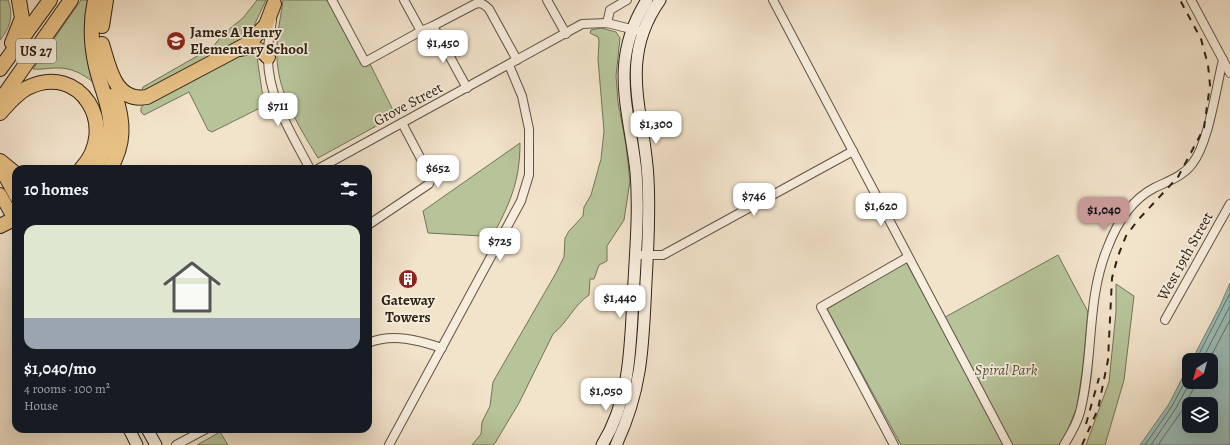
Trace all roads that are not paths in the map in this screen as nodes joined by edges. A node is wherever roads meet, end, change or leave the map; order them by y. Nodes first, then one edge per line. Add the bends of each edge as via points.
1 (19, 0) edge
2 (50, 0) edge
3 (71, 0) edge
4 (96, 0) edge
5 (106, 0) edge
6 (332, 0) edge
7 (404, 0) edge
8 (547, 0) edge
9 (627, 0) edge
10 (647, 0) edge
11 (660, 0) edge
12 (773, 0) edge
13 (1191, 0) edge
14 (274, 2) edge
15 (608, 22) junction
16 (433, 26) junction
17 (421, 31) junction
18 (638, 31) junction
19 (566, 34) junction
20 (102, 44) junction
21 (238, 49) junction
22 (268, 57) junction
23 (517, 60) junction
24 (1223, 60) junction
25 (0, 64) edge
26 (509, 65) junction
27 (0, 69) edge
28 (1230, 73) edge
29 (467, 88) junction
30 (0, 101) edge
31 (0, 113) edge
32 (402, 123) junction
33 (853, 151) junction
34 (0, 161) edge
35 (84, 165) edge
36 (95, 165) edge
37 (112, 165) edge
38 (308, 165) edge
39 (325, 165) edge
40 (0, 168) edge
41 (12, 171) edge
42 (12, 190) edge
43 (0, 194) edge
44 (1230, 204) edge
45 (12, 215) edge
46 (12, 221) edge
47 (372, 222) edge
48 (0, 226) edge
49 (635, 255) junction
50 (647, 255) junction
51 (908, 257) junction
52 (1165, 320) dead end
53 (372, 342) edge
54 (442, 348) junction
55 (131, 433) edge
56 (149, 433) edge
57 (198, 433) edge
58 (137, 445) edge
59 (156, 445) edge
60 (176, 445) edge
61 (389, 445) edge
62 (602, 445) edge
63 (616, 445) edge
64 (894, 445) edge
65 (1008, 445) edge
66 (1064, 445) edge

1 - 25 highway via 22,13 20,25
2 - 27 highway, US 27
3 - 30 highway, US 27
4 - 36 highway via 92,20 94,53 111,112 111,125 107,144
5 - 20 highway via 102,19
6 - 17 street via 365,62
7 - 17 street
8 - 19 street
9 - 15 street via 610,10
10 - 18 main road
11 - 18 main road
12 - 33 street
13 - 24 street
14 - 21 highway via 268,20 259,33
14 - 22 street
15 - 18 street, Grove Street
15 - 19 street, Grove Street via 582,24
16 - 17 street
16 - 23 street via 475,4 485,5
16 - 29 street
18 - 49 main road via 624,61 624,83 636,174
18 - 50 main road via 636,91 648,167 650,208
19 - 23 street, Grove Street
20 - 21 highway via 118,87 130,96 142,98 158,93
20 - 37 highway via 123,126 120,147
21 - 22 highway via 260,49
22 - 38 street via 269,76 275,98
23 - 26 street, Grove Street
24 - 28 street
24 - 66 street via 1206,132 1193,164 1183,174 1153,188 1139,199 1126,213 1107,248 1099,271 1093,304 1086,378 1079,413
26 - 29 street, Grove Street
26 - 54 street via 522,96 529,129 529,175 521,201
29 - 32 street, Grove Street
31 - 35 highway via 16,95 36,84 59,82 73,87 88,103 96,121 95,149
32 - 39 street, Grove Street
32 - 47 street via 431,178 429,184
33 - 50 street via 663,256
33 - 51 street
34 - 41 highway
40 - 42 main road
43 - 45 main road
44 - 52 street, West 19th Street
46 - 48 highway
49 - 50 street
49 - 62 main road via 629,368 624,395
50 - 63 main road via 640,376 626,425
51 - 64 street via 821,307
51 - 65 street
53 - 54 street via 384,338 400,338 420,340
54 - 61 street
55 - 58 main road
56 - 59 main road
57 - 60 street

